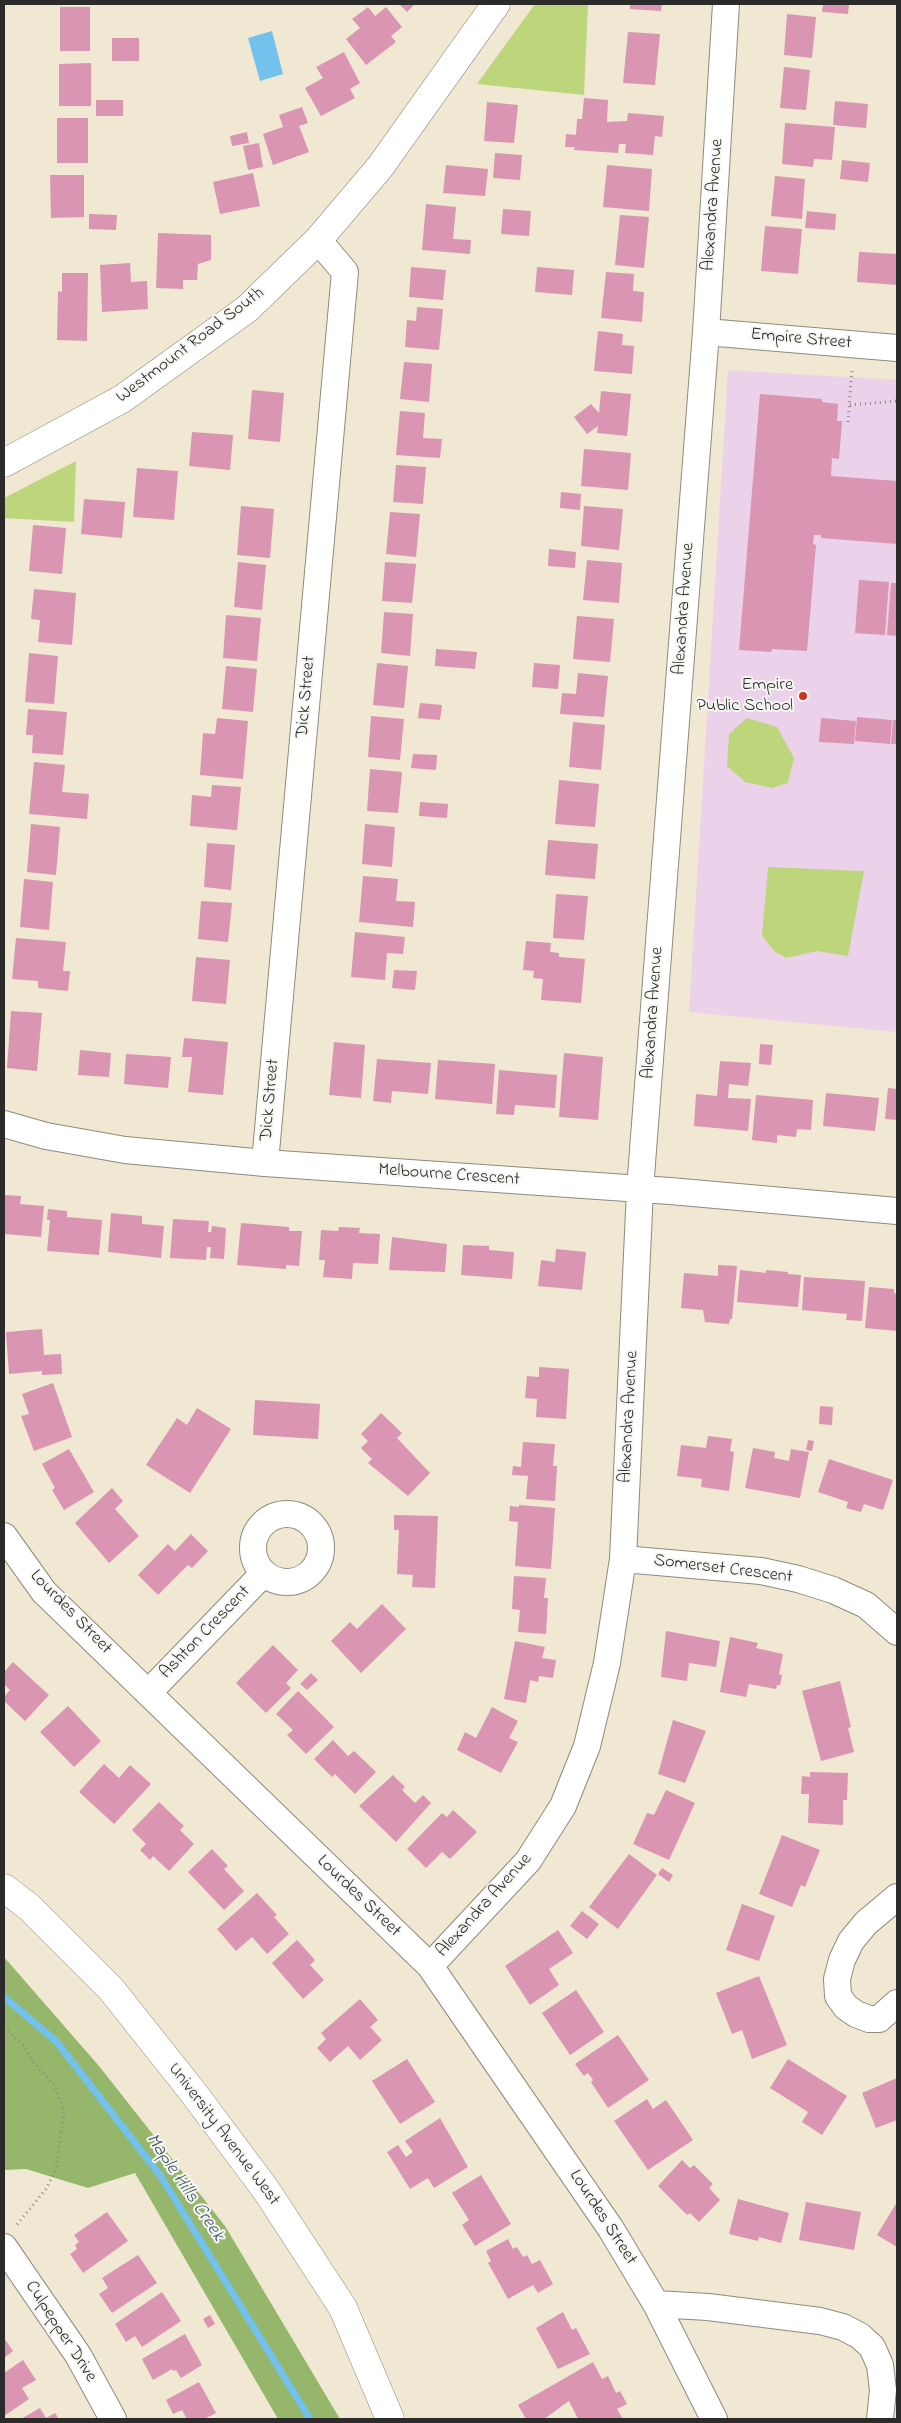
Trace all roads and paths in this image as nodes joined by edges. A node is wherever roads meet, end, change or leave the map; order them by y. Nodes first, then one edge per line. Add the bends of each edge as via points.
1 (496, 4) edge
2 (726, 4) edge
3 (318, 240) junction
4 (706, 332) junction
5 (897, 348) edge
6 (852, 367) dead end
7 (897, 401) edge
8 (850, 405) junction
9 (848, 422) dead end
10 (4, 464) edge
11 (4, 1124) edge
12 (265, 1163) junction
13 (640, 1189) junction
14 (897, 1211) edge
15 (4, 1536) edge
16 (623, 1559) junction
17 (263, 1574) dead end
18 (897, 1632) edge
19 (148, 1693) junction
20 (4, 1888) edge
21 (897, 1897) edge
22 (430, 1966) junction
23 (897, 2003) edge
24 (4, 2028) edge
25 (7, 2241) edge
26 (656, 2304) junction
27 (113, 2419) edge
28 (390, 2419) edge
29 (714, 2419) edge
30 (880, 2419) edge

1 - 3 main road, Westmount Road South via 380,167
2 - 4 street, Alexandra Avenue
3 - 10 main road, Westmount Road South via 246,309 122,399
3 - 12 street, Dick Street via 345,272
4 - 5 street, Empire Street
4 - 13 street, Alexandra Avenue
6 - 8 path
7 - 8 path
8 - 9 path
11 - 12 street, Melbourne Crescent via 46,1136 125,1150
12 - 13 street, Melbourne Crescent
13 - 14 street, Melbourne Crescent
13 - 16 street, Alexandra Avenue
15 - 19 street, Lourdes Street via 44,1592
16 - 18 street, Somerset Crescent via 761,1571 798,1579 866,1605
16 - 22 street, Alexandra Avenue via 607,1663 587,1746 563,1806 528,1861
17 - 19 street, Ashton Crescent
19 - 22 street, Lourdes Street
20 - 28 main road, University Avenue West via 28,1907 111,1989 266,2190 342,2308
21 - 23 street via 866,1923 851,1941 837,1979 838,1996 856,2014 879,2019
22 - 26 street, Lourdes Street via 611,2229
24 - 25 path via 23,2045 54,2085 64,2111 56,2170 46,2189
25 - 27 street, Culpepper Drive via 78,2355
26 - 29 street, Lourdes Street
26 - 30 street via 820,2321 860,2336 872,2347 880,2365 883,2390

